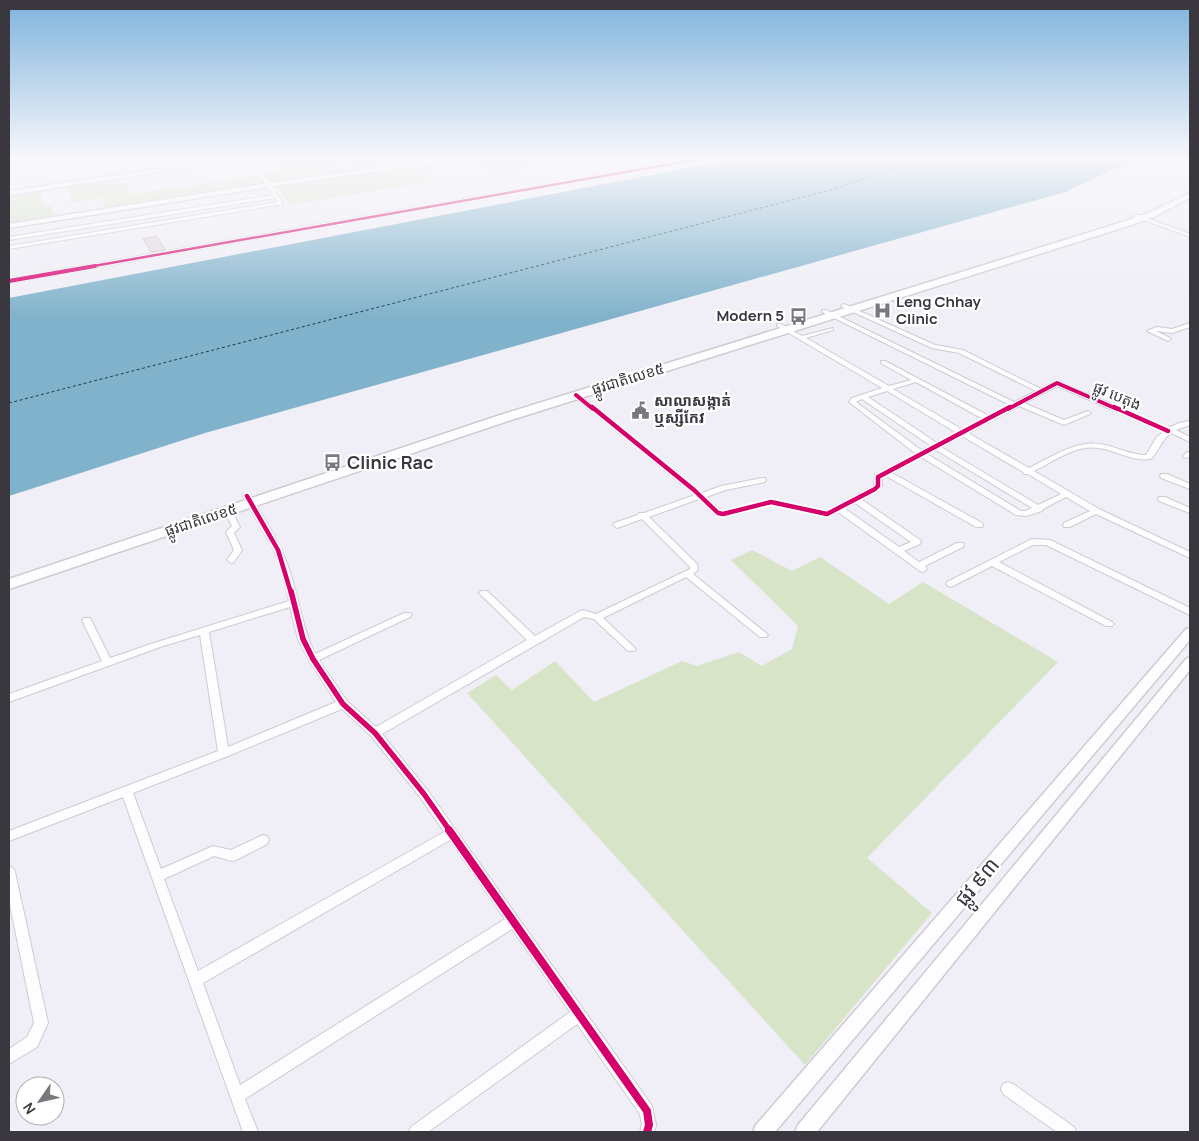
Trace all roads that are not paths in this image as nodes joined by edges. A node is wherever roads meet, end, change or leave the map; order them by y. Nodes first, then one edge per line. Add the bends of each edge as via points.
1 (105, 210) edge
2 (187, 210) edge
3 (238, 210) edge
4 (413, 210) edge
5 (1149, 210) edge
6 (1153, 210) edge
7 (176, 212) junction
8 (1139, 216) junction
9 (180, 220) junction
10 (12, 225) edge
11 (1190, 236) edge
12 (18, 238) junction
13 (9, 239) edge
14 (21, 246) junction
15 (9, 248) edge
16 (9, 281) edge
17 (847, 307) junction
18 (828, 313) junction
19 (1190, 325) edge
20 (782, 327) junction
21 (830, 329) dead end
22 (1181, 329) junction
23 (1190, 333) edge
24 (801, 338) junction
25 (1168, 339) dead end
26 (883, 362) dead end
27 (916, 380) junction
28 (1056, 383) joint
29 (887, 388) junction
30 (1039, 390) junction
31 (576, 395) junction
32 (862, 396) junction
33 (1015, 403) junction
34 (1088, 413) dead end
35 (989, 419) junction
36 (1190, 423) edge
37 (1169, 431) junction
38 (963, 433) junction
39 (1190, 440) edge
40 (937, 447) junction
41 (923, 455) junction
42 (1028, 472) junction
43 (886, 473) junction
44 (1164, 476) dead end
45 (762, 480) dead end
46 (1190, 487) edge
47 (1066, 494) junction
48 (700, 496) junction
49 (249, 499) junction
50 (856, 499) junction
51 (1162, 499) dead end
52 (838, 508) junction
53 (1039, 508) junction
54 (228, 511) junction
55 (1096, 511) junction
56 (1190, 511) edge
57 (642, 515) junction
58 (616, 525) dead end
59 (979, 525) dead end
60 (1067, 525) dead end
61 (960, 545) dead end
62 (898, 551) junction
63 (1190, 555) edge
64 (231, 560) dead end
65 (992, 562) junction
66 (687, 573) junction
67 (9, 575) edge
68 (9, 584) edge
69 (950, 584) dead end
70 (484, 593) dead end
71 (293, 603) junction
72 (1190, 612) edge
73 (407, 615) dead end
74 (598, 618) junction
75 (87, 620) dead end
76 (1109, 624) dead end
77 (204, 630) junction
78 (1190, 632) edge
79 (763, 636) dead end
80 (534, 641) junction
81 (631, 649) dead end
82 (313, 659) junction
83 (1190, 662) edge
84 (108, 663) junction
85 (9, 698) edge
86 (343, 704) junction
87 (376, 732) junction
88 (224, 753) junction
89 (126, 790) junction
90 (452, 833) junction
91 (9, 836) edge
92 (263, 840) dead end
93 (9, 872) edge
94 (158, 876) junction
95 (513, 921) junction
96 (196, 980) junction
97 (579, 1014) junction
98 (9, 1057) edge
99 (1008, 1089) dead end
100 (237, 1096) junction
101 (250, 1132) edge
102 (416, 1132) edge
103 (647, 1132) edge
104 (763, 1132) edge
105 (805, 1132) edge
106 (1069, 1132) edge

1 - 10 street
2 - 7 street
3 - 9 street
4 - 16 street
5 - 8 highway, ផ្លូវជាតិលេខ៥
6 - 8 highway, ផ្លូវជាតិលេខ៥
7 - 9 street
7 - 12 street
8 - 11 street
8 - 17 highway, ផ្លូវជាតិលេខ៥
9 - 14 street
10 - 12 street
12 - 13 street
12 - 14 street
14 - 15 street
17 - 18 highway, ផ្លូវជាតិលេខ៥
17 - 30 street via 934,347 961,350
18 - 20 highway, ផ្លូវជាតិលេខ៥
18 - 33 street
19 - 22 street
20 - 24 street
20 - 31 highway, ផ្លូវជាតិលេខ៥
20 - 49 highway, ផ្លូវជាតិលេខ៥ via 499,412
21 - 24 street
22 - 23 street
22 - 25 street via 1150,331
24 - 29 street
26 - 27 street
27 - 29 street
27 - 35 street
28 - 30 street
28 - 37 street, ផ្លូវ បេតុង
29 - 32 street
29 - 38 street
30 - 33 street
31 - 48 street
31 - 49 highway, ផ្លូវជាតិលេខ៥
32 - 40 street
32 - 41 street via 852,402
33 - 34 street via 1064,423
33 - 35 street
35 - 38 street
36 - 37 street
37 - 39 street
37 - 42 street via 1148,457 1086,444
38 - 40 street
38 - 42 street
40 - 41 street
40 - 53 street
41 - 43 street
41 - 53 street via 1019,513 1026,514
42 - 47 street
43 - 50 street via 876,479 878,486
43 - 59 street
44 - 46 street
45 - 48 street
47 - 53 street
47 - 55 street
48 - 52 street via 720,514 771,502 827,514
48 - 57 street
49 - 54 highway, ផ្លូវជាតិលេខ៥
49 - 67 highway, ផ្លូវជាតិលេខ៥
49 - 71 street via 278,550
50 - 52 street
50 - 62 street via 917,542
51 - 56 street
52 - 62 street
54 - 64 street via 236,527 230,532 238,550
54 - 68 highway, ផ្លូវជាតិលេខ៥
55 - 60 street
55 - 63 street
57 - 58 street
57 - 66 street via 694,566 694,570
61 - 62 street via 921,567
65 - 69 street
65 - 72 street via 1032,542 1047,542
65 - 76 street
66 - 74 street
66 - 79 street
70 - 80 street
71 - 77 street
71 - 82 street
73 - 82 street
74 - 80 street via 583,613
74 - 81 street
75 - 84 street
77 - 84 street
77 - 88 street
78 - 104 street, ផ្លូវ ៩៣
80 - 87 street
82 - 86 street
83 - 105 street, ផ្លូវ ៩៣
84 - 85 street
86 - 87 street
86 - 88 street
87 - 90 street
88 - 89 street
89 - 91 street
89 - 94 street
90 - 95 street
90 - 96 street
92 - 94 street via 232,856 212,851
93 - 98 street via 42,1023 32,1042
94 - 96 street
95 - 97 street
95 - 100 street
96 - 100 street
97 - 102 street
97 - 103 street via 647,1111
99 - 106 street
100 - 101 street

